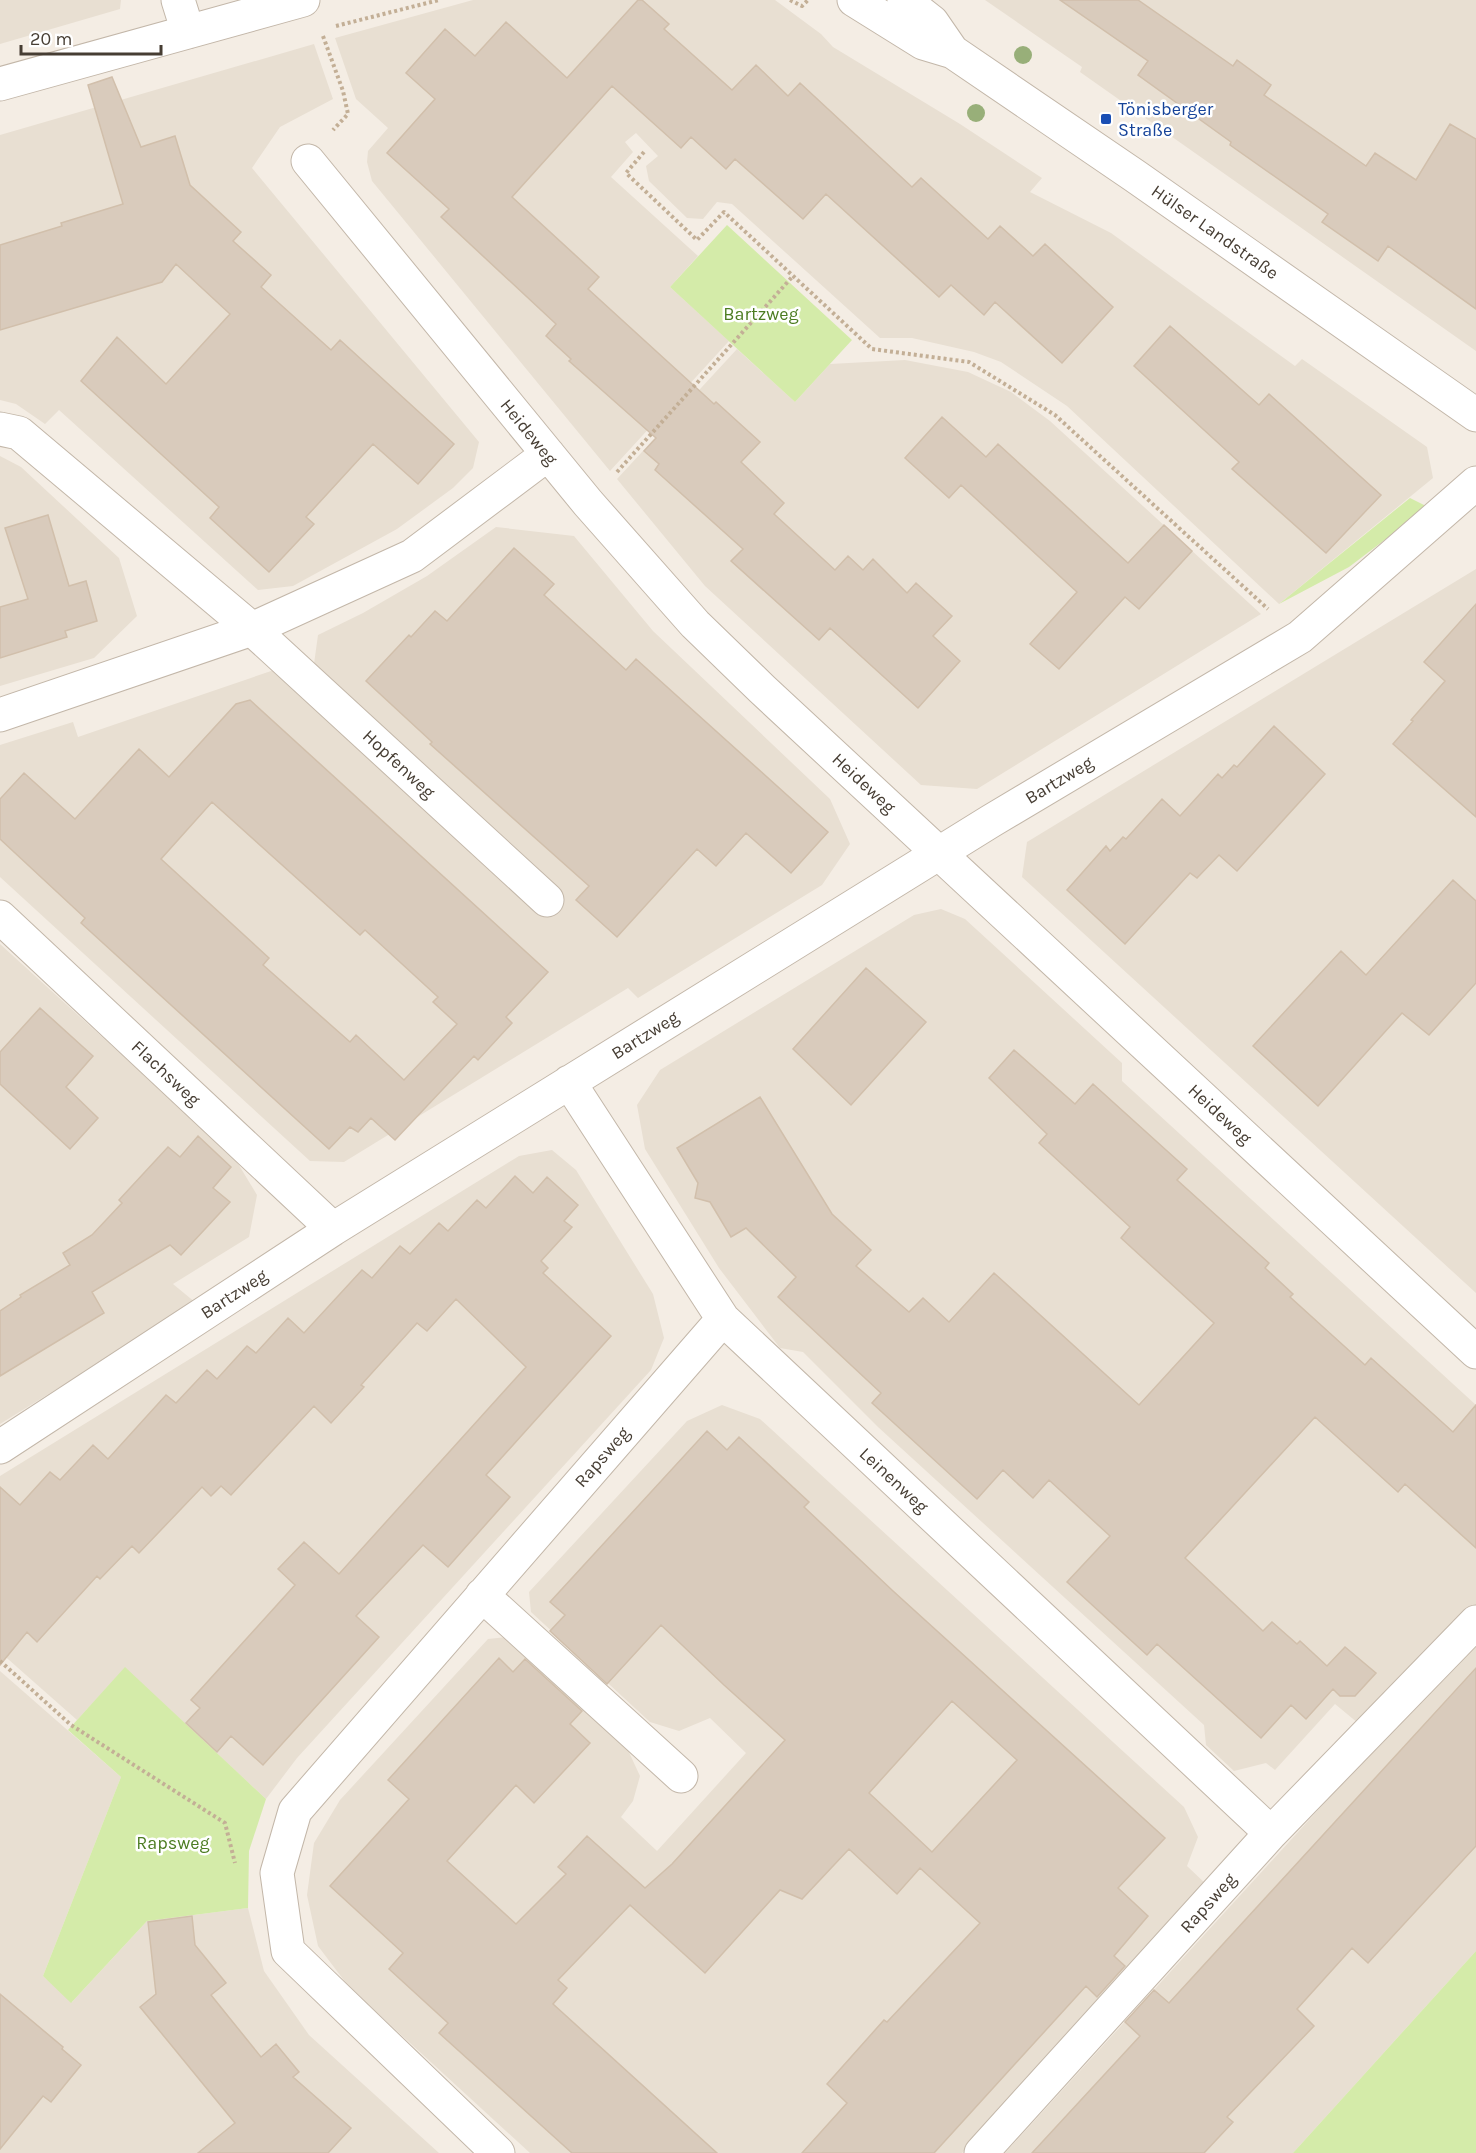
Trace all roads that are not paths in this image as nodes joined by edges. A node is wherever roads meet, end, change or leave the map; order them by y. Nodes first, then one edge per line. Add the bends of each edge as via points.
1 (178, 0) edge
2 (303, 0) edge
3 (854, 0) edge
4 (904, 0) edge
5 (188, 32) junction
6 (953, 52) junction
7 (0, 84) edge
8 (308, 161) road end
9 (1476, 415) edge
10 (0, 429) edge
11 (548, 454) junction
12 (1476, 483) edge
13 (252, 629) junction
14 (0, 715) edge
15 (940, 854) junction
16 (547, 900) dead end
17 (0, 917) edge
18 (569, 1082) junction
19 (333, 1228) junction
20 (723, 1319) junction
21 (1476, 1352) edge
22 (0, 1447) edge
23 (482, 1595) junction
24 (1476, 1622) edge
25 (681, 1776) dead end
26 (1271, 1833) junction
27 (498, 2153) edge
28 (981, 2153) edge

1 - 5 street
2 - 5 street
3 - 6 street, Hülser Landstraße via 923,43
4 - 6 street, Hülser Landstraße via 932,22
5 - 7 street
6 - 9 street, Hülser Landstraße
8 - 11 street, Heideweg
10 - 13 street, Hopfenweg via 19,433
11 - 13 street via 412,556
11 - 15 street, Heideweg via 696,624
12 - 15 street, Bartzweg via 1300,638
13 - 14 street
13 - 16 street, Hopfenweg
15 - 18 street, Bartzweg
15 - 21 street, Heideweg
17 - 19 street, Flachsweg
18 - 19 street, Bartzweg
18 - 20 street, Leinenweg
19 - 22 street, Bartzweg
20 - 23 street, Rapsweg
20 - 26 street, Leinenweg
23 - 25 street
23 - 27 street, Rapsweg via 295,1811 277,1873 288,1951
24 - 26 street, Rapsweg
26 - 28 street, Rapsweg

